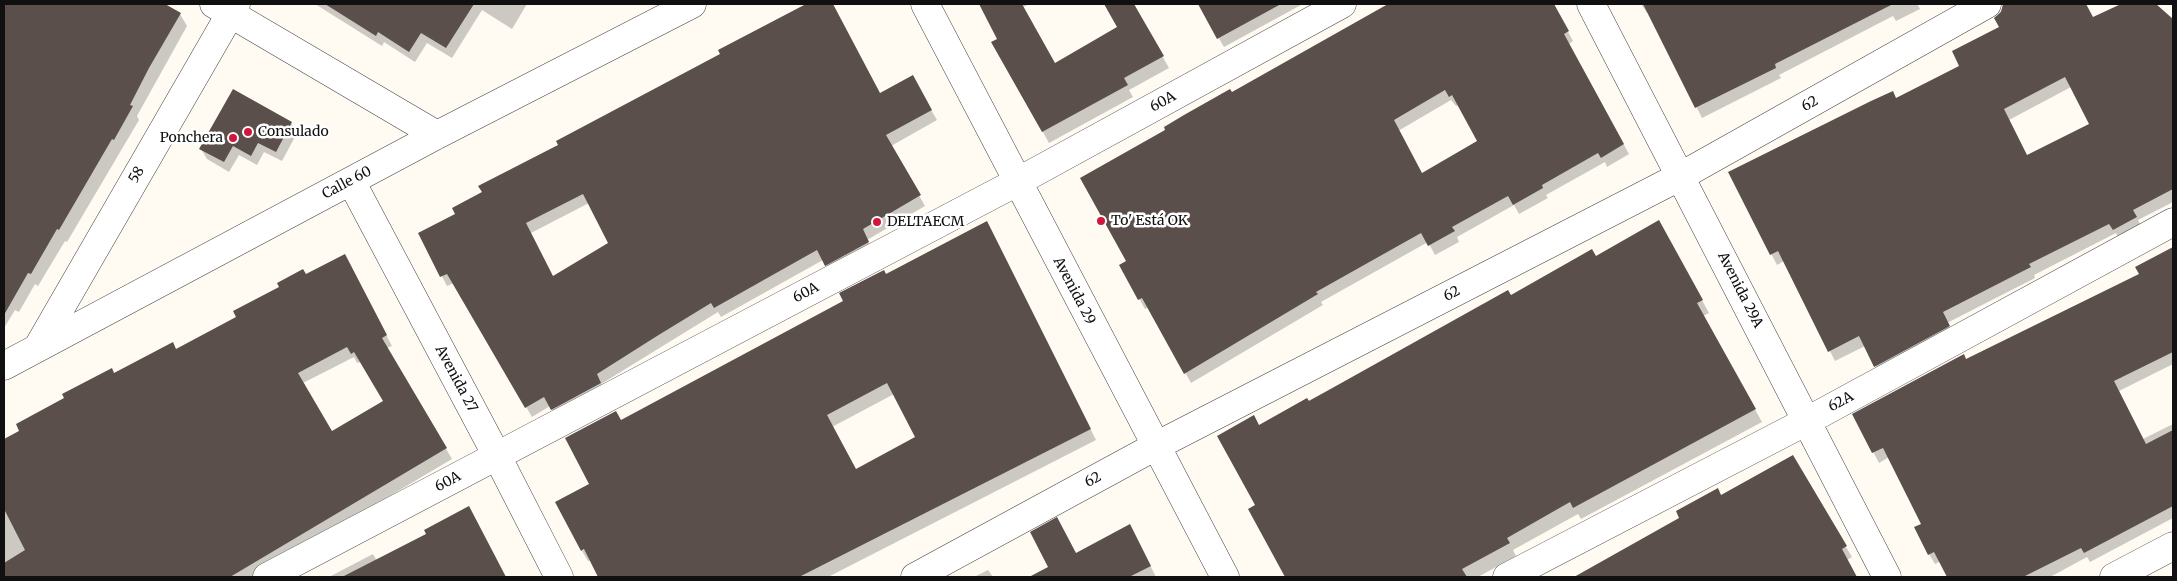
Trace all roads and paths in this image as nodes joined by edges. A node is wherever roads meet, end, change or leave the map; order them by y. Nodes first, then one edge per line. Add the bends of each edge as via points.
1 (692, 4) edge
2 (925, 4) edge
3 (1342, 4) edge
4 (1591, 4) edge
5 (1987, 4) edge
6 (227, 7) edge
7 (437, 135) junction
8 (1681, 176) junction
9 (350, 181) junction
10 (1016, 182) junction
11 (2173, 222) edge
12 (38, 347) junction
13 (4, 366) edge
14 (1807, 420) junction
15 (1156, 446) junction
16 (497, 456) junction
17 (2173, 546) edge
18 (267, 577) edge
19 (559, 577) edge
20 (914, 577) edge
21 (1225, 577) edge
22 (1507, 577) edge
23 (1887, 577) edge
24 (2114, 577) edge

1 - 7 street, Calle 60
2 - 10 street, Avenida 29
3 - 10 street, 60A
4 - 8 street, Avenida 29A
5 - 8 street, 62
6 - 7 street
6 - 12 street, 58
7 - 9 street, Calle 60
8 - 14 street, Avenida 29A
8 - 15 street, 62
9 - 12 street, Calle 60
9 - 16 street, Avenida 27
10 - 15 street, Avenida 29
10 - 16 street, 60A
11 - 14 street, 62A
12 - 13 street, Calle 60
14 - 22 street, 62A
14 - 23 street, Avenida 29A
15 - 20 street, 62
15 - 21 street, Avenida 29
16 - 18 street, 60A
16 - 19 street, Avenida 27
17 - 24 street

